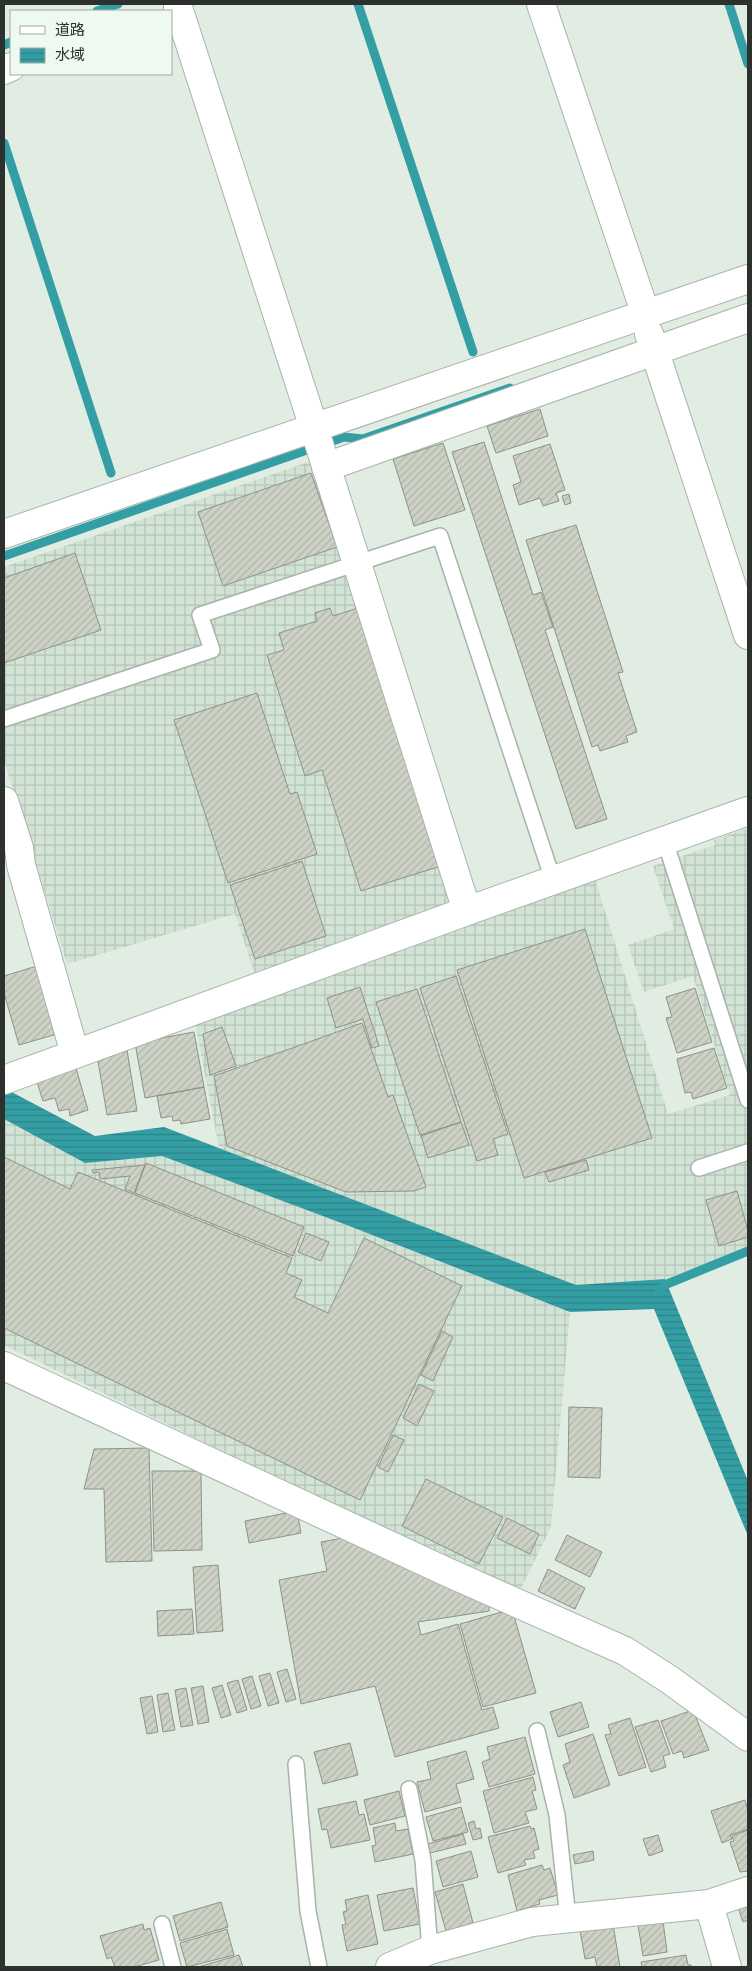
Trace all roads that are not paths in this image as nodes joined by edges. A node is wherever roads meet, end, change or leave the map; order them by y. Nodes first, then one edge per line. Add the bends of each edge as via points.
1 (541, 4) edge
2 (178, 7) edge
3 (748, 279) edge
4 (644, 316) junction
5 (748, 318) edge
6 (654, 350) junction
7 (319, 445) junction
8 (4, 534) edge
9 (356, 563) junction
10 (748, 636) edge
11 (4, 719) edge
12 (4, 801) edge
13 (748, 811) edge
14 (665, 841) junction
15 (12, 868) edge
16 (553, 880) junction
17 (467, 911) junction
18 (75, 1054) junction
19 (4, 1080) edge
20 (748, 1100) edge
21 (748, 1152) edge
22 (699, 1168) dead end
23 (4, 1366) edge
24 (537, 1731) dead end
25 (748, 1737) edge
26 (296, 1764) dead end
27 (409, 1789) dead end
28 (748, 1891) edge
29 (709, 1904) junction
30 (568, 1919) junction
31 (162, 1924) dead end
32 (430, 1950) junction
33 (173, 1967) edge
34 (319, 1967) edge
35 (390, 1967) edge
36 (727, 1967) edge

1 - 4 street
2 - 7 street
3 - 4 street
4 - 6 street
4 - 7 street
5 - 6 street
6 - 7 street
6 - 10 street
7 - 8 street
7 - 9 street
9 - 11 lane via 200,615 212,650
9 - 16 lane via 440,536
9 - 17 street
12 - 15 street via 19,848
13 - 14 street
14 - 16 street
14 - 20 lane
15 - 18 street
16 - 17 street
17 - 18 street
18 - 19 street
21 - 22 lane
23 - 25 street via 625,1651
24 - 30 lane via 557,1815
26 - 34 lane via 308,1911
27 - 32 lane via 423,1860
28 - 29 street
29 - 30 street
29 - 36 street
30 - 32 street via 532,1922
31 - 33 lane
32 - 35 street

